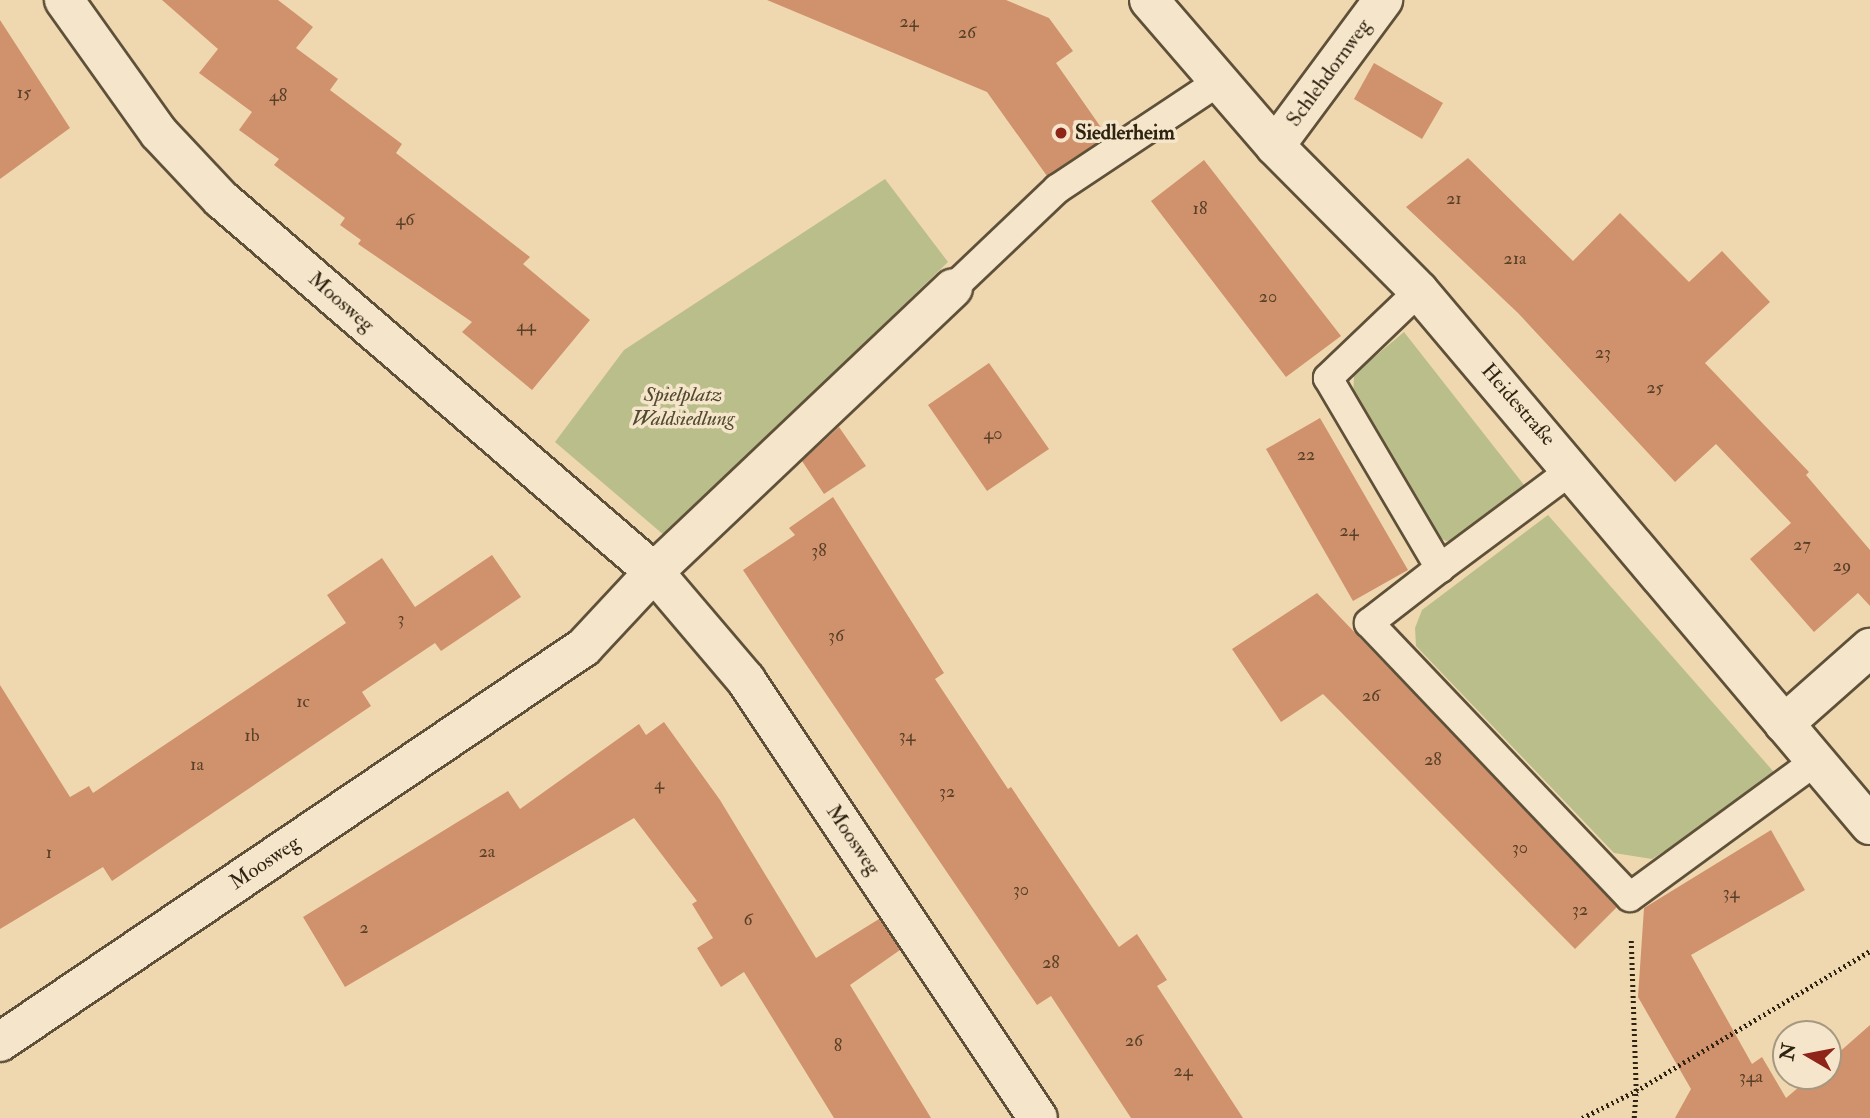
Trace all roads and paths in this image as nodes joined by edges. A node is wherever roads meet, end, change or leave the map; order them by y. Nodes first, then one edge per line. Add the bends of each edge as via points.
1 (64, 0) edge
2 (1149, 0) edge
3 (1383, 0) edge
4 (1218, 82) junction
5 (1276, 146) junction
6 (953, 288) joint
7 (1419, 291) junction
8 (1573, 469) junction
9 (1440, 568) junction
10 (654, 572) junction
11 (1870, 648) edge
12 (1784, 724) junction
13 (1816, 761) junction
14 (1870, 825) edge
15 (1630, 897) junction
16 (1870, 951) edge
17 (0, 1042) edge
18 (1636, 1091) junction
19 (1038, 1118) edge
20 (1582, 1118) edge
21 (1634, 1118) edge

1 - 10 street, Moosweg via 159,133 221,199
2 - 4 street, Heidestraße
3 - 5 street, Schlehdornweg
4 - 5 street, Heidestraße
4 - 6 lane via 1057,189
5 - 7 street, Heidestraße
6 - 10 street, Moosweg
7 - 8 street, Heidestraße
7 - 9 lane via 1328,378
8 - 9 lane
8 - 12 street, Heidestraße
9 - 15 lane via 1369,623
10 - 17 street, Moosweg via 584,647
10 - 19 street, Moosweg via 746,680
11 - 12 street
12 - 13 street, Heidestraße
13 - 14 street, Heidestraße
13 - 15 lane
15 - 18 path
16 - 18 path
18 - 20 path
18 - 21 path

